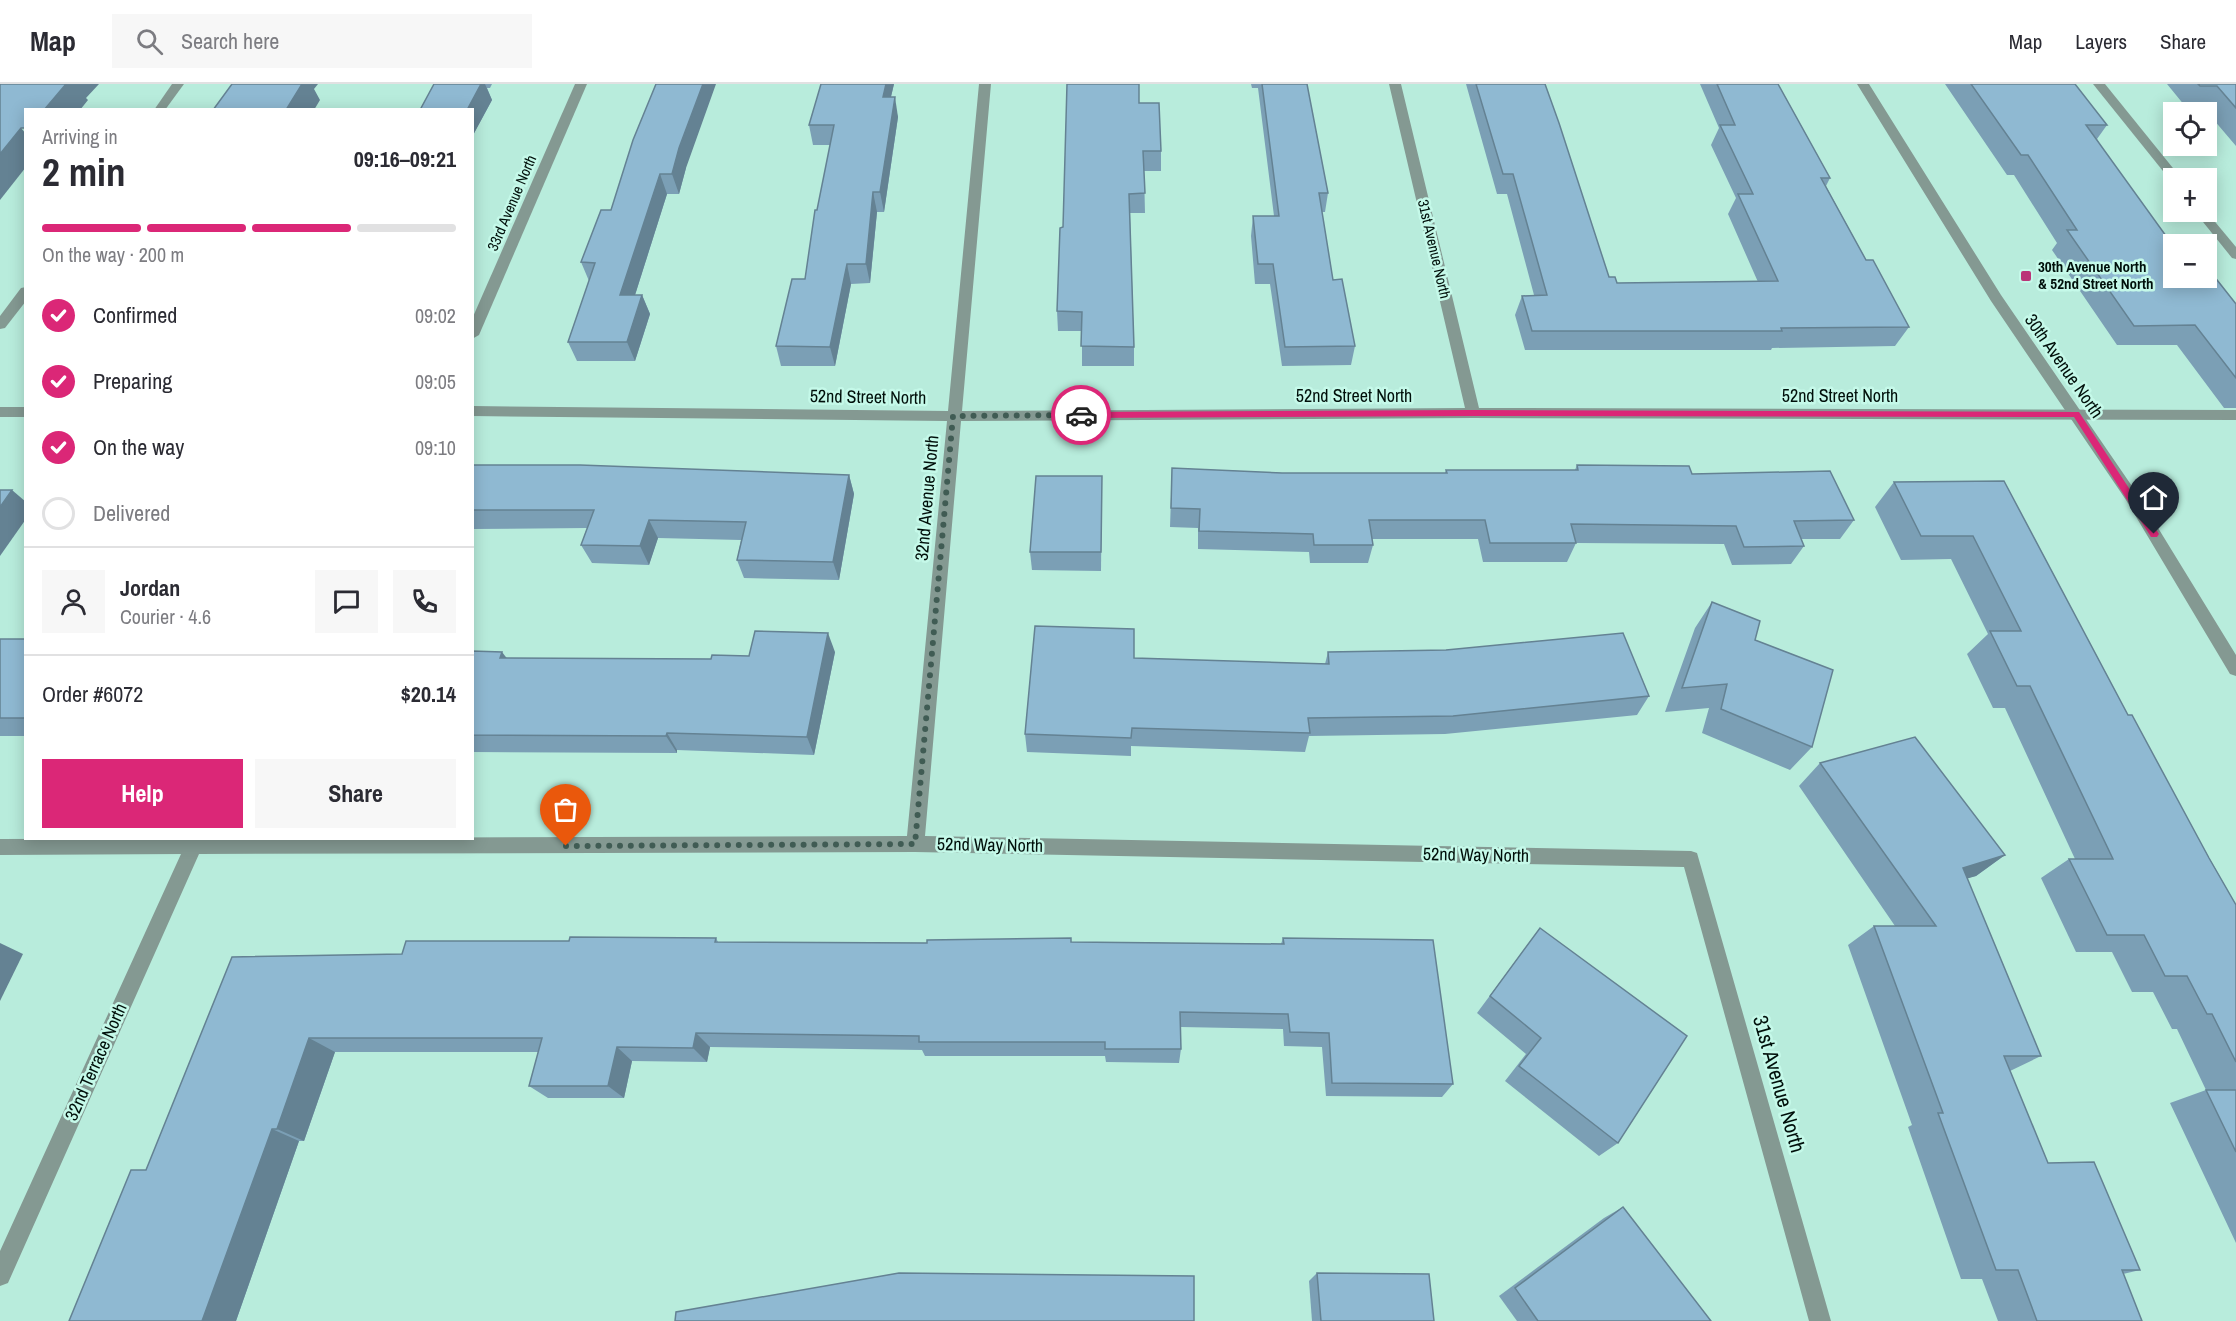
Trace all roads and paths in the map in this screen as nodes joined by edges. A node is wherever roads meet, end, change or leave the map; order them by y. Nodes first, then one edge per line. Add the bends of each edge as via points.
1 (178, 84) edge
2 (581, 84) edge
3 (986, 84) edge
4 (1395, 84) edge
5 (1863, 84) edge
6 (2099, 84) edge
7 (160, 108) edge
8 (2167, 168) edge
9 (2209, 222) edge
10 (2236, 255) edge
11 (24, 294) edge
12 (0, 325) edge
13 (474, 330) edge
14 (474, 411) edge
15 (0, 412) edge
16 (24, 412) edge
17 (1473, 413) junction
18 (2076, 414) junction
19 (2236, 415) edge
20 (953, 416) junction
21 (2236, 669) edge
22 (915, 844) junction
23 (0, 847) edge
24 (193, 848) junction
25 (1691, 859) joint
26 (0, 1275) edge
27 (1820, 1321) edge

1 - 7 street
2 - 13 street, 33rd Avenue North
3 - 20 street, 32nd Avenue North
4 - 17 street, 31st Avenue North
5 - 18 street, 30th Avenue North via 1996,298
6 - 8 street
9 - 10 street
11 - 12 street
14 - 20 street, 52nd Street North
15 - 16 street
17 - 18 street, 52nd Street North
17 - 20 street, 52nd Street North
18 - 19 street, 52nd Street North
18 - 21 street, 30th Avenue North via 2131,496
20 - 22 street, 32nd Avenue North
22 - 24 street, 52nd Way North
22 - 25 street, 52nd Way North
23 - 24 street, 52nd Way North
24 - 26 street, 32nd Terrace North
25 - 27 street, 31st Avenue North

